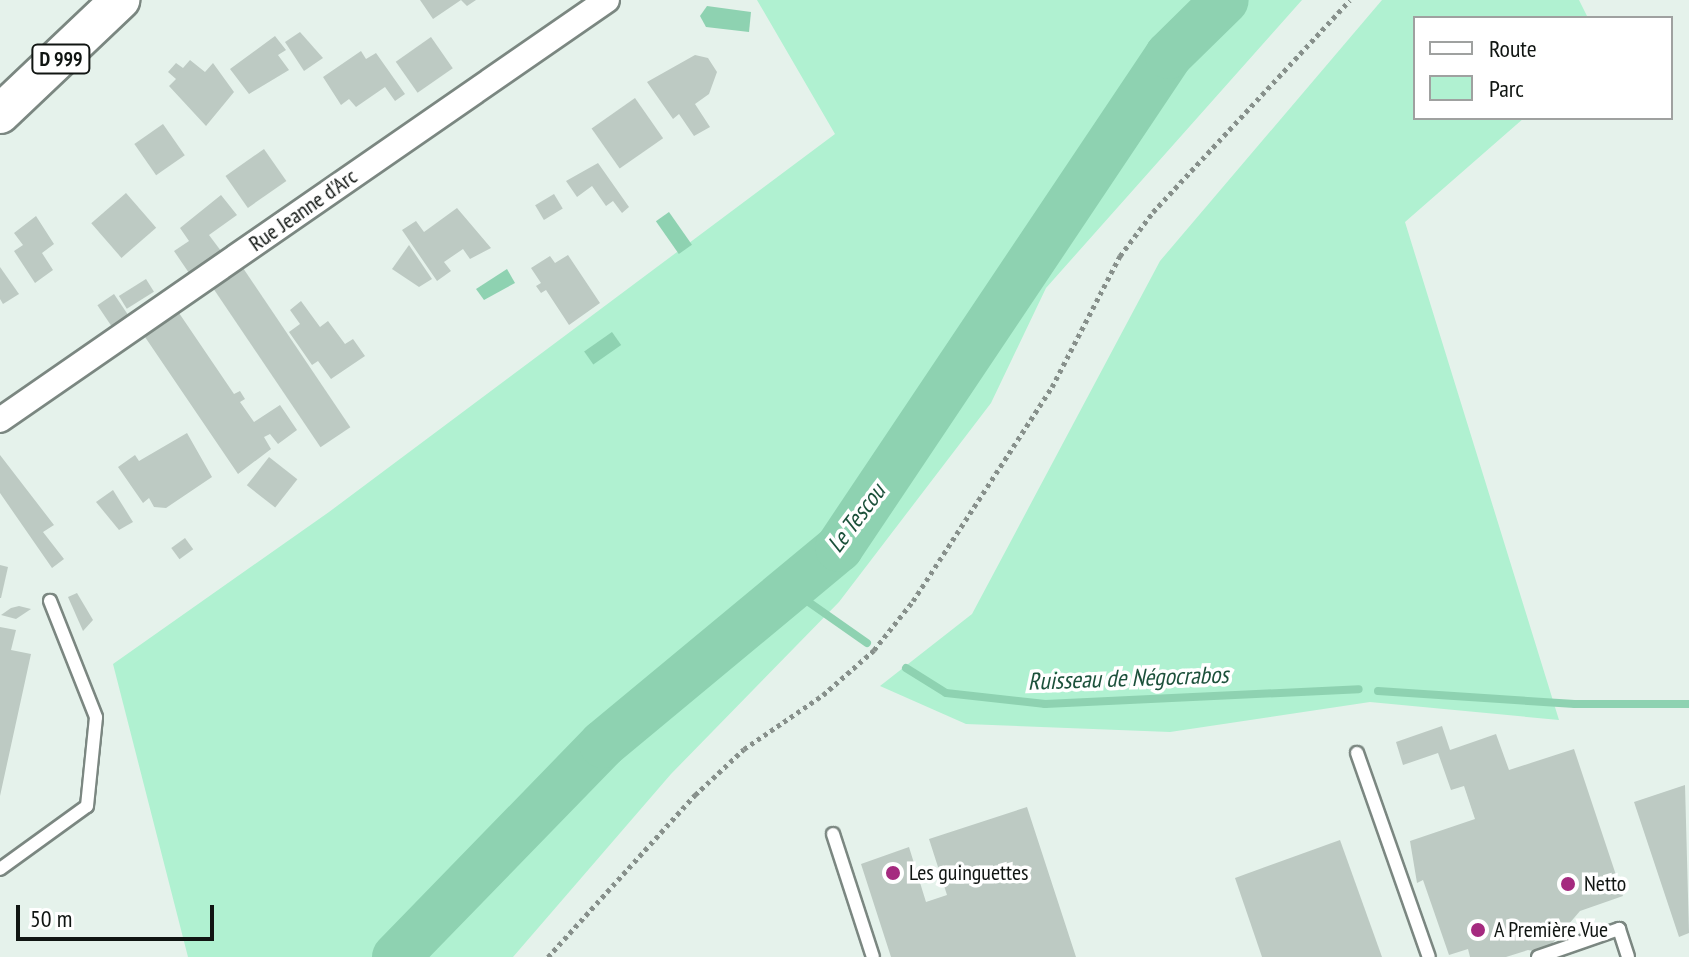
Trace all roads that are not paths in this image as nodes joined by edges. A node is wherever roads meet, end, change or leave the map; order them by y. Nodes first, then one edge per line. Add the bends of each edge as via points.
1 (120, 0) edge
2 (607, 0) edge
3 (0, 114) edge
4 (0, 420) edge
5 (50, 601) dead end
6 (1357, 753) dead end
7 (833, 834) dead end
8 (0, 869) edge
9 (873, 957) edge
10 (1429, 957) edge
11 (1538, 957) edge
12 (1628, 957) edge

1 - 3 main road, D 999
2 - 4 street, Rue Jeanne d'Arc
5 - 8 lane via 96,717 87,806
6 - 10 lane
7 - 9 lane
11 - 12 lane via 1619,929

